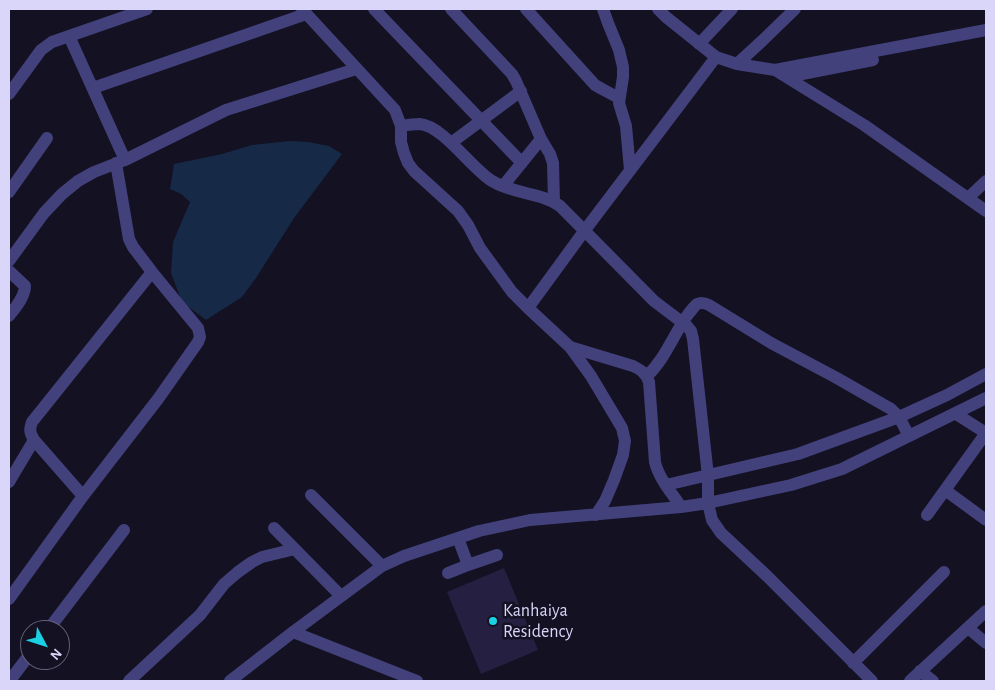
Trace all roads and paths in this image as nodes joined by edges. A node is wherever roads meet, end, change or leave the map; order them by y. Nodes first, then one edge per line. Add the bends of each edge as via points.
1 (147, 9) edge
2 (374, 9) edge
3 (451, 9) edge
4 (526, 9) edge
5 (603, 9) edge
6 (658, 9) edge
7 (732, 9) edge
8 (795, 9) edge
9 (304, 11) edge
10 (986, 30) edge
11 (69, 36) junction
12 (986, 39) edge
13 (945, 42) junction
14 (699, 44) junction
15 (716, 57) junction
16 (736, 64) junction
17 (356, 69) junction
18 (775, 70) junction
19 (787, 77) junction
20 (92, 88) junction
21 (521, 91) junction
22 (9, 94) edge
23 (619, 98) junction
24 (480, 121) junction
25 (401, 126) junction
26 (46, 138) dead end
27 (541, 139) junction
28 (451, 143) junction
29 (121, 162) junction
30 (522, 163) junction
31 (630, 170) junction
32 (986, 181) edge
33 (503, 186) junction
34 (9, 192) edge
35 (968, 198) junction
36 (554, 202) junction
37 (986, 211) edge
38 (584, 230) junction
39 (9, 261) edge
40 (9, 271) edge
41 (152, 272) junction
42 (528, 308) junction
43 (9, 316) edge
44 (683, 321) junction
45 (570, 347) junction
46 (986, 374) edge
47 (647, 376) junction
48 (986, 398) edge
49 (956, 414) junction
50 (899, 417) junction
51 (986, 433) edge
52 (909, 436) junction
53 (34, 440) junction
54 (708, 476) junction
55 (9, 482) edge
56 (666, 485) junction
57 (945, 490) junction
58 (311, 495) dead end
59 (83, 496) junction
60 (708, 503) junction
61 (681, 507) junction
62 (596, 515) junction
63 (927, 515) dead end
64 (984, 518) edge
65 (274, 528) dead end
66 (124, 530) dead end
67 (458, 538) junction
68 (295, 550) junction
69 (497, 555) dead end
70 (468, 565) junction
71 (382, 566) junction
72 (944, 572) dead end
73 (448, 573) dead end
74 (341, 596) junction
75 (9, 599) edge
76 (986, 611) edge
77 (56, 620) edge
78 (968, 628) junction
79 (293, 632) junction
80 (986, 643) edge
81 (853, 662) junction
82 (20, 667) edge
83 (920, 671) junction
84 (11, 679) edge
85 (129, 681) edge
86 (230, 681) edge
87 (417, 681) edge
88 (870, 681) edge
89 (910, 681) edge
90 (933, 681) edge

1 - 11 street
2 - 24 street
3 - 21 street via 512,74
4 - 23 street via 595,85
5 - 23 street via 623,67
6 - 14 street
7 - 14 street
8 - 16 street
9 - 17 street
9 - 20 street
10 - 13 street
11 - 20 street
11 - 22 street via 41,50
12 - 13 street
13 - 18 street
13 - 19 street
14 - 15 street
15 - 16 street
15 - 31 street
16 - 18 street
17 - 25 street via 394,110
17 - 29 street via 226,110
18 - 19 street
19 - 35 street via 864,125
20 - 29 street
21 - 24 street
21 - 27 street
23 - 31 street via 626,126
24 - 28 street
24 - 30 street
25 - 28 street via 426,125
25 - 42 street via 401,142 408,163 458,211 480,248
26 - 34 street
27 - 30 street
27 - 36 street via 552,163
28 - 33 street via 482,174
29 - 39 street via 94,172 62,194
29 - 41 street via 129,239
30 - 33 street
31 - 38 street
32 - 35 street
33 - 36 street
35 - 37 street
36 - 38 street
38 - 42 street
38 - 44 street via 654,301
40 - 43 street via 25,286
41 - 53 street via 32,422 30,433
41 - 59 street via 198,328 200,337 158,399
42 - 45 street
44 - 47 street via 658,364
44 - 50 street via 695,305 709,305 771,343 891,408
44 - 54 street via 693,339
45 - 47 street via 633,366
45 - 62 street via 622,428 625,441 614,480
46 - 50 street
47 - 56 street via 655,462
48 - 49 street
49 - 51 street
49 - 52 street
50 - 52 street
50 - 54 street via 798,454
51 - 57 street
52 - 60 street via 842,468 791,485
53 - 55 street
53 - 59 street
54 - 56 street
54 - 60 street
56 - 61 street
57 - 63 street
57 - 64 street
58 - 71 street
59 - 75 street
60 - 61 street
60 - 81 street via 712,520 721,533
61 - 62 street
62 - 67 street via 530,520
65 - 68 street
66 - 77 street
67 - 70 street
67 - 71 street
68 - 74 street
68 - 85 street via 262,557 238,572 224,584 200,615
69 - 70 street
70 - 73 street
71 - 74 street
72 - 81 street
74 - 79 street
76 - 78 street
78 - 80 street
78 - 83 street
79 - 86 street
79 - 87 street
81 - 88 street
82 - 84 street
83 - 89 street
83 - 90 street

